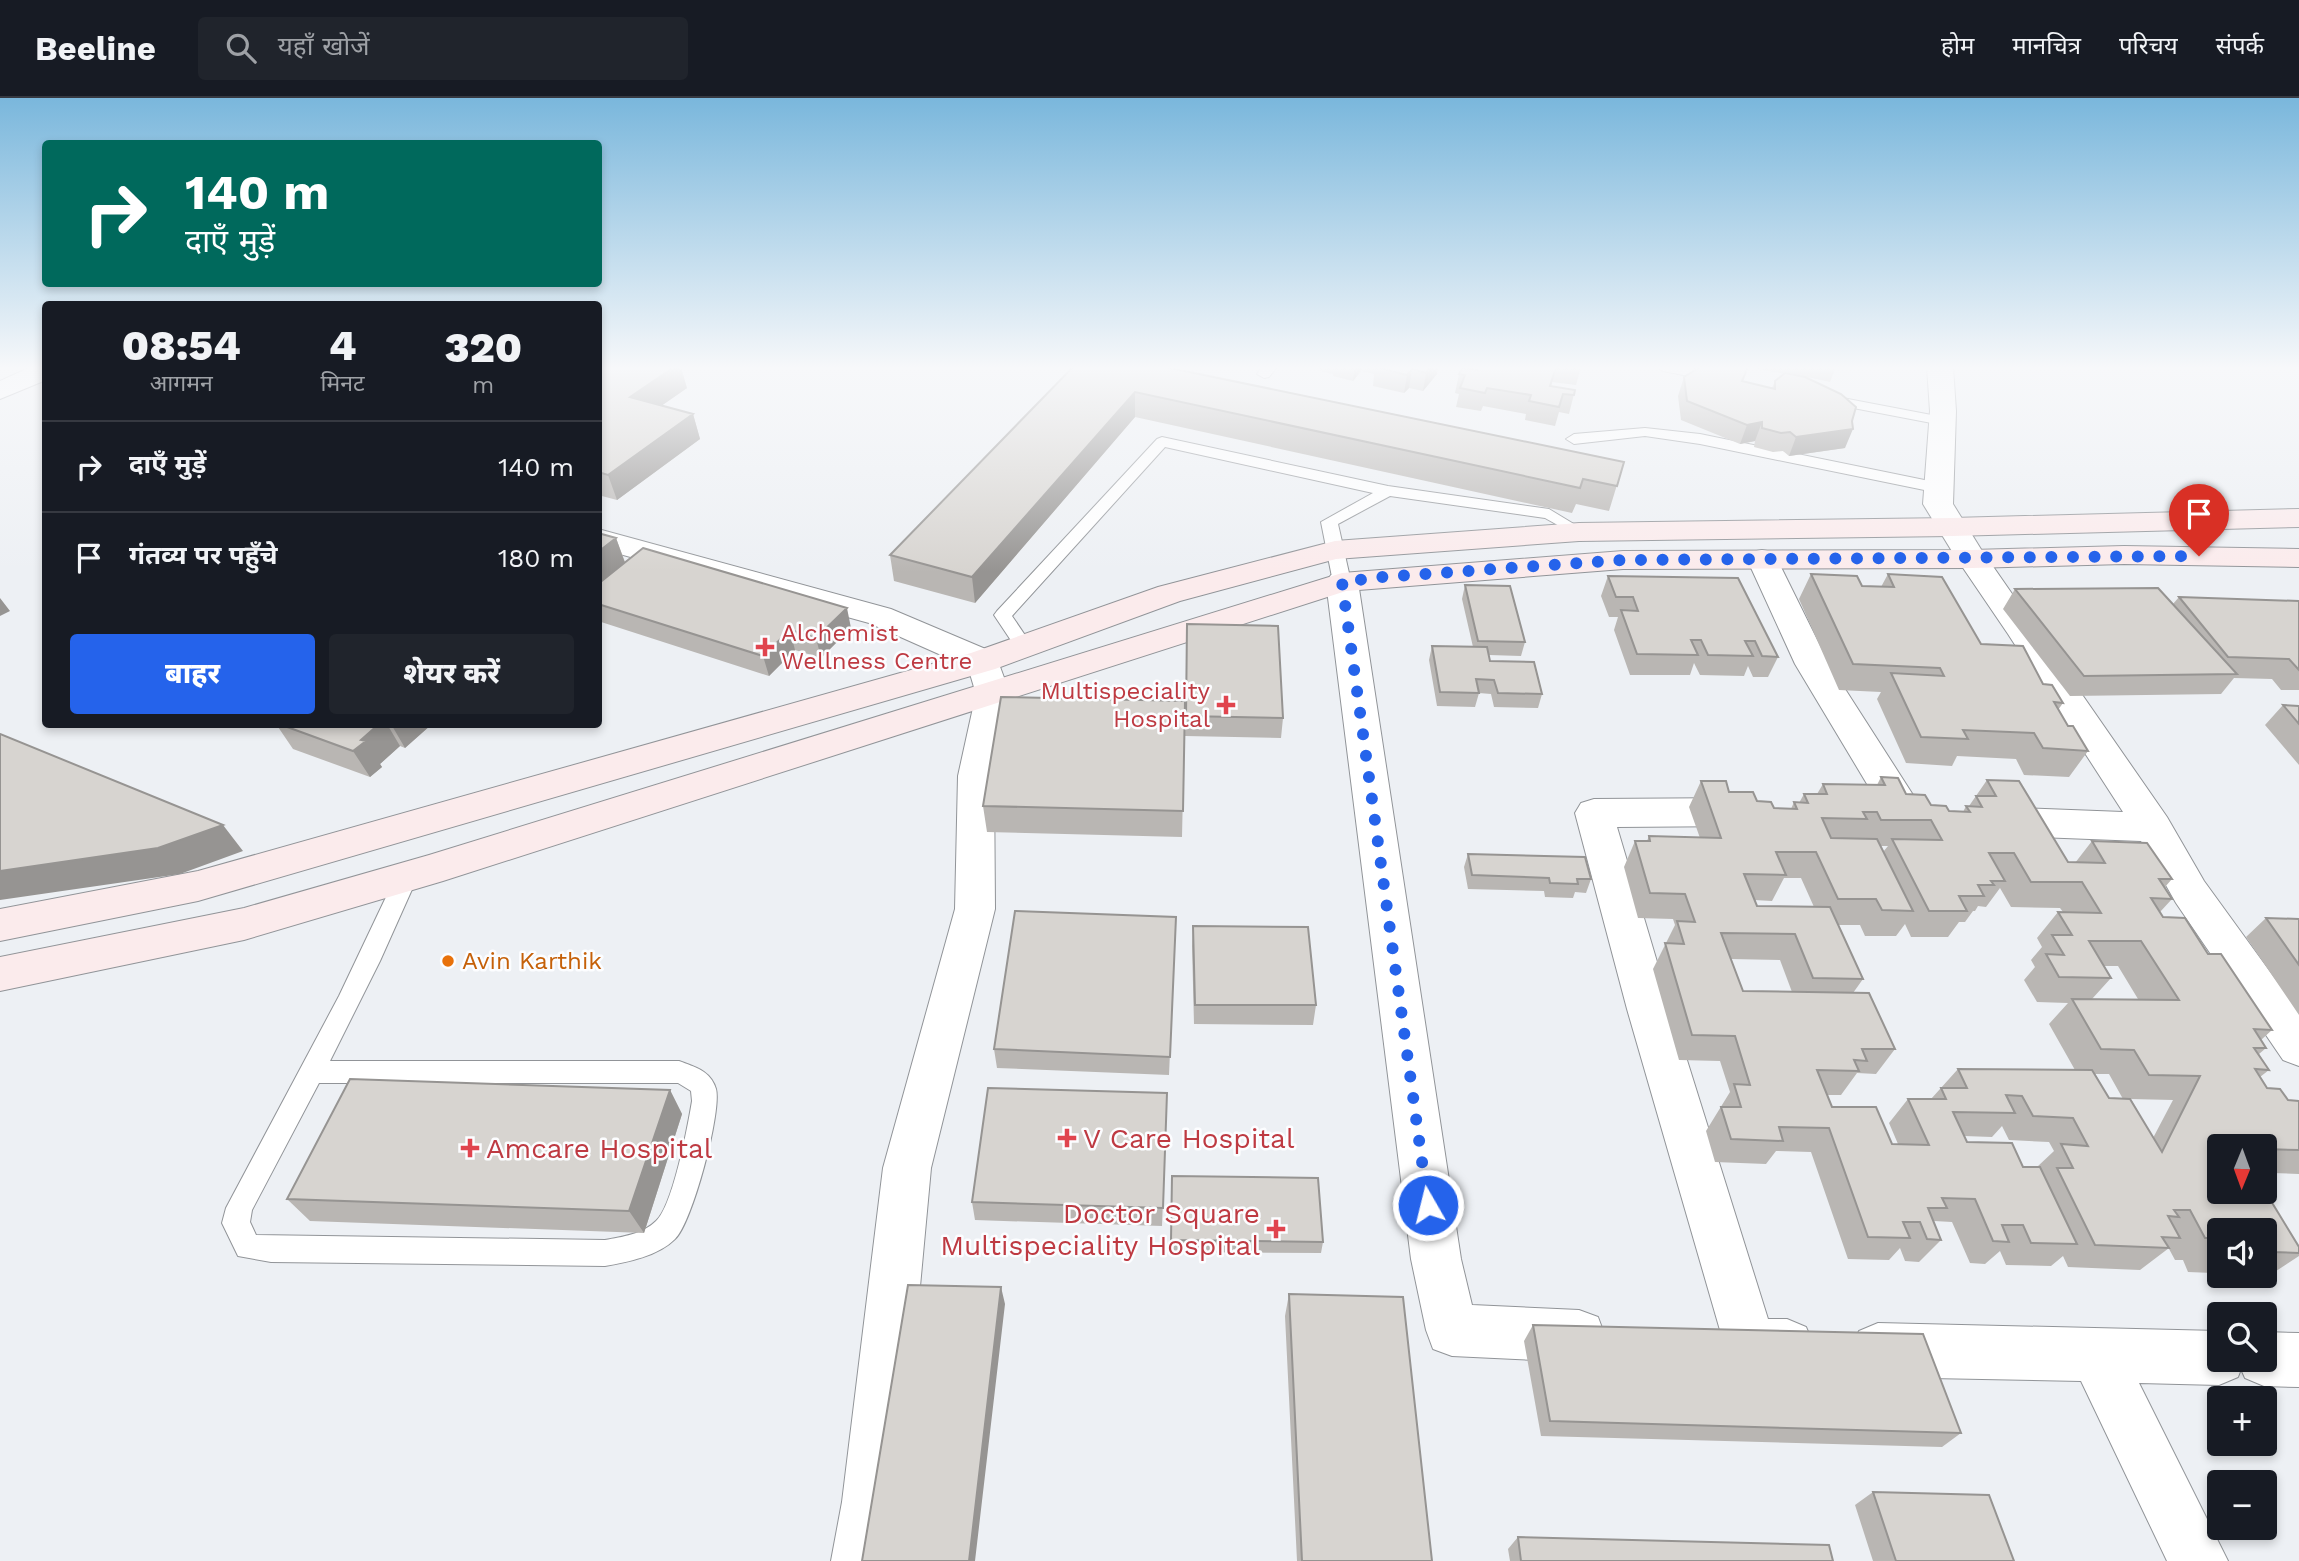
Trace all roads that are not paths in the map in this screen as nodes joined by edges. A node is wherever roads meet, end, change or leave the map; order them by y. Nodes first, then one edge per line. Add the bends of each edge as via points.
1 (1612, 435) edge
2 (1671, 435) edge
3 (1941, 435) edge
4 (1574, 439) dead end
5 (1939, 488) junction
6 (1388, 492) junction
7 (2299, 517) edge
8 (1952, 527) junction
9 (1579, 532) junction
10 (602, 539) edge
11 (2299, 558) edge
12 (1762, 559) junction
13 (1972, 559) junction
14 (1338, 566) junction
15 (1024, 647) junction
16 (988, 678) junction
17 (1778, 812) edge
18 (1855, 815) edge
19 (1908, 819) junction
20 (406, 827) junction
21 (2153, 827) junction
22 (418, 873) junction
23 (0, 925) edge
24 (0, 975) edge
25 (2299, 1047) edge
26 (310, 1072) junction
27 (1628, 1338) edge
28 (1696, 1341) edge
29 (1750, 1344) junction
30 (2097, 1356) junction
31 (2207, 1358) edge
32 (2277, 1359) edge
33 (2299, 1360) edge
34 (861, 1561) edge
35 (2198, 1561) edge

1 - 4 lane
2 - 5 lane
3 - 5 street
5 - 8 street via 1938,504
6 - 9 lane via 1549,514
6 - 14 lane via 1329,522
6 - 15 lane via 1162,442 1003,615
7 - 8 main road
8 - 9 main road
8 - 13 street
9 - 14 main road
10 - 16 street via 880,616
11 - 13 main road via 2124,555
12 - 13 main road
12 - 14 main road via 1623,560 1382,577
12 - 19 street via 1812,664
13 - 21 street
14 - 15 main road via 1169,594
14 - 16 main road
14 - 27 street via 1436,1259 1452,1330
15 - 16 main road
16 - 20 main road
16 - 22 main road
16 - 34 street via 976,776 975,909 907,1168 873,1489
17 - 29 street via 1594,813
18 - 19 street
19 - 21 street
20 - 22 main road
20 - 23 main road via 198,886
21 - 25 street via 2190,892
22 - 24 main road via 244,924
22 - 26 lane
26 - 26 lane via 239,1208 236,1223 248,1247 605,1254 627,1249 669,1228 690,1170 704,1103 698,1080 679,1072
28 - 29 street
29 - 30 street
30 - 31 street
30 - 35 street
32 - 33 street

